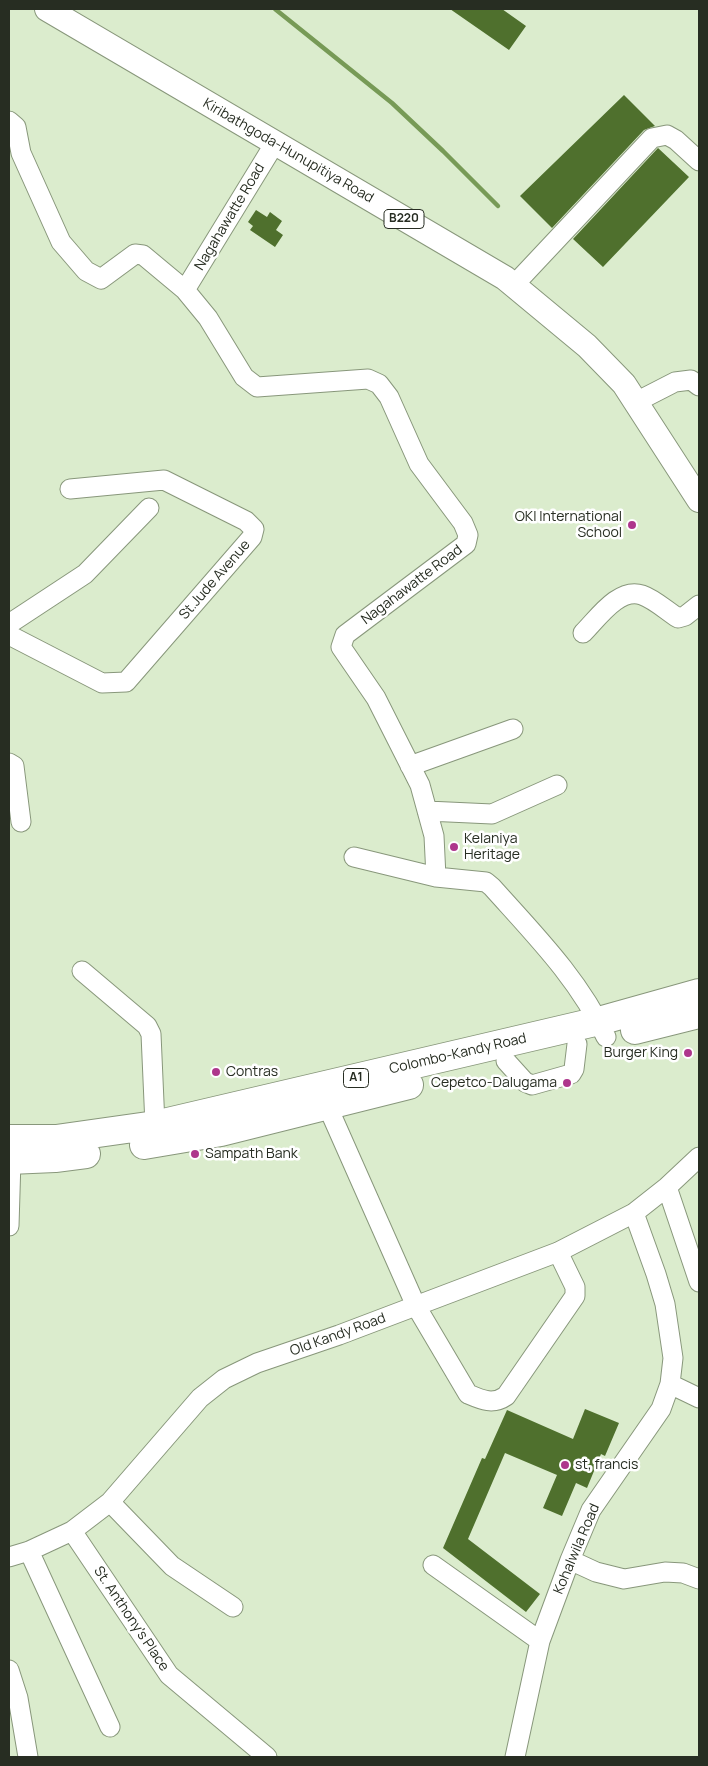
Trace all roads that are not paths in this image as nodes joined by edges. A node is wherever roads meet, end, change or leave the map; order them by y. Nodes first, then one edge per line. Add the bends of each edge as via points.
1 (47, 9) edge
2 (9, 121) edge
3 (275, 143) junction
4 (699, 161) edge
5 (514, 285) junction
6 (185, 290) junction
7 (699, 386) edge
8 (636, 402) junction
9 (70, 489) dead end
10 (699, 500) edge
11 (149, 508) dead end
12 (699, 605) edge
13 (9, 624) edge
14 (583, 632) dead end
15 (9, 635) edge
16 (514, 729) dead end
17 (9, 763) edge
18 (410, 766) junction
19 (557, 785) dead end
20 (427, 810) junction
21 (21, 822) dead end
22 (354, 857) dead end
23 (436, 877) junction
24 (82, 971) dead end
25 (699, 993) edge
26 (699, 1014) edge
27 (602, 1029) junction
28 (323, 1096) junction
29 (155, 1125) junction
30 (10, 1153) edge
31 (696, 1167) edge
32 (667, 1186) junction
33 (634, 1213) junction
34 (9, 1226) edge
35 (558, 1252) junction
36 (699, 1282) edge
37 (416, 1306) junction
38 (670, 1384) junction
39 (699, 1398) edge
40 (110, 1502) junction
41 (72, 1531) junction
42 (29, 1551) junction
43 (9, 1557) edge
44 (570, 1560) junction
45 (433, 1565) dead end
46 (699, 1579) edge
47 (233, 1607) dead end
48 (540, 1641) junction
49 (9, 1670) edge
50 (110, 1727) dead end
51 (28, 1757) edge
52 (267, 1757) edge
53 (515, 1757) edge

1 - 3 main road, Kiribathgoda-Hunupitiya Road / B220
2 - 6 street, Nagahawatte Road via 16,128 21,153 61,242 86,271 101,278 135,254 144,255
3 - 5 main road, Kiribathgoda-Hunupitiya Road / B220
3 - 6 street, Nagahawatte Road
4 - 5 street via 666,135 652,138
5 - 8 main road, Kiribathgoda-Hunupitiya Road / B220 via 588,346 624,384
6 - 18 street, Nagahawatte Road via 208,318 244,378 257,387 368,379 378,384 389,396 419,464 463,523 468,534 466,544 345,635 341,647 376,698
7 - 8 street via 691,380 675,382
8 - 10 main road, Kiribathgoda-Hunupitiya Road / B220
9 - 15 street, St.Jude Avenue via 164,480 246,521 254,529 252,537 126,682 102,682
11 - 13 street via 85,574
12 - 14 street via 686,616 678,618 643,595 632,592 620,596
16 - 18 street
17 - 21 street via 14,766
18 - 20 street, Nagahawatte Road
19 - 20 street via 492,814
20 - 23 street, Nagahawatte Road via 434,836
22 - 23 street
23 - 27 street via 486,882 492,887 562,964
24 - 29 street via 146,1026 151,1034
25 - 27 highway, Colombo-Kandy Road / A1
26 - 27 highway, Colombo-Kandy Road / A1
27 - 28 highway, Colombo-Kandy Road / A1
27 - 28 highway, Colombo-Kandy Road / A1 via 577,1044
28 - 29 highway, Colombo-Kandy Road / A1
28 - 30 highway, Colombo-Kandy Road / A1 via 221,1132 55,1158
28 - 37 street
29 - 30 highway, Colombo-Kandy Road / A1 via 56,1140
30 - 34 street
31 - 32 street, Old Kandy Road
32 - 33 street, Old Kandy Road
32 - 36 street
33 - 35 street, Old Kandy Road
33 - 38 street, Kohalwila Road via 665,1304 673,1358
35 - 37 street, Old Kandy Road
35 - 37 street via 575,1287 575,1296 506,1396 498,1401 468,1394
37 - 40 street, Old Kandy Road via 257,1363 224,1380 200,1398
38 - 39 street
38 - 44 street, Kohalwila Road via 661,1409 592,1510
40 - 41 street, Old Kandy Road
40 - 47 street via 172,1566
41 - 42 street, Old Kandy Road
41 - 52 street, St. Anthony’s Place via 169,1675
42 - 43 street, Old Kandy Road
42 - 50 street
44 - 46 street via 596,1572 624,1579 665,1572 683,1573
44 - 48 street, Kohalwila Road
45 - 48 street
48 - 53 street, Kohalwila Road
49 - 51 street via 18,1698

